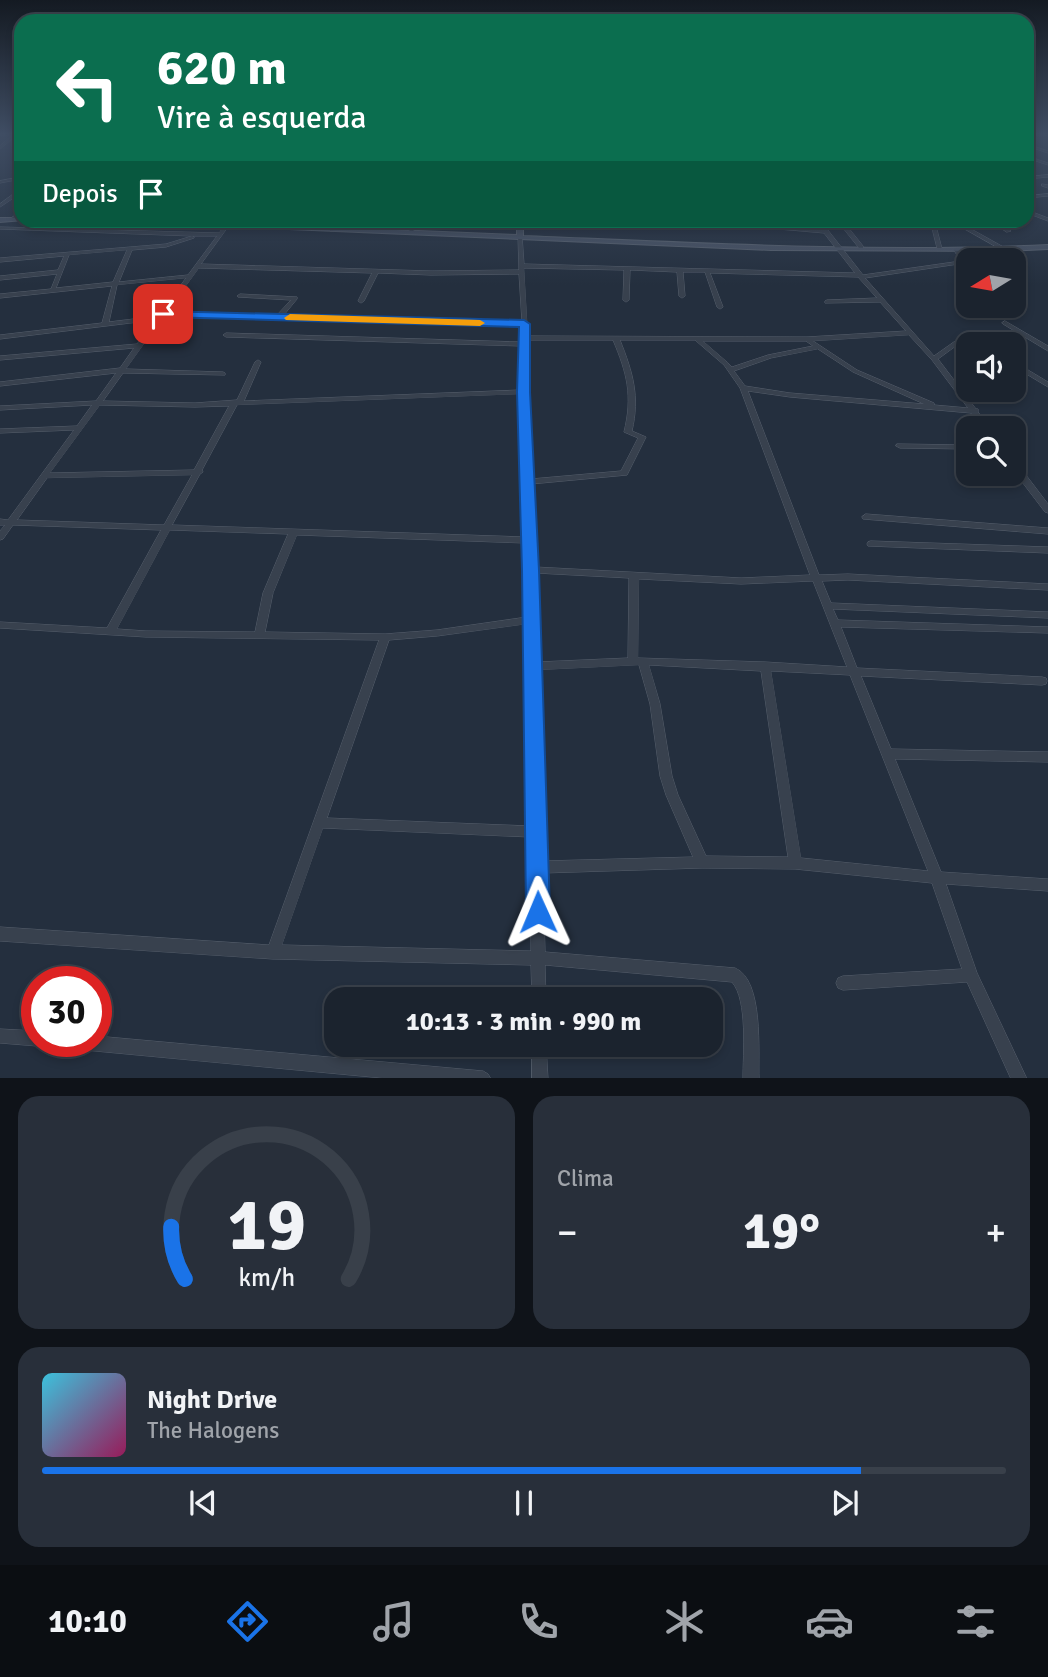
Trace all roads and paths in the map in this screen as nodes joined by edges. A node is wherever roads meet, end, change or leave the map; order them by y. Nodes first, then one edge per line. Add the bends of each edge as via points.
1 (1034, 214) edge
2 (14, 217) edge
3 (1034, 217) edge
4 (1040, 217) junction
5 (0, 220) edge
6 (10, 220) junction
7 (14, 220) edge
8 (1048, 220) edge
9 (0, 228) edge
10 (226, 228) edge
11 (303, 228) edge
12 (412, 228) edge
13 (520, 228) edge
14 (786, 228) edge
15 (824, 228) edge
16 (846, 228) edge
17 (934, 228) edge
18 (965, 228) edge
19 (1004, 228) edge
20 (332, 230) joint
21 (1009, 231) dead end
22 (827, 232) junction
23 (141, 233) junction
24 (411, 233) junction
25 (221, 235) junction
26 (194, 236) junction
27 (520, 236) junction
28 (862, 247) junction
29 (1048, 247) edge
30 (132, 248) junction
31 (838, 248) junction
32 (940, 248) junction
33 (1000, 248) edge
34 (1026, 248) edge
35 (956, 249) edge
36 (67, 254) junction
37 (0, 260) edge
38 (956, 263) edge
39 (199, 266) junction
40 (523, 269) junction
41 (627, 269) junction
42 (376, 271) junction
43 (680, 271) junction
44 (707, 271) junction
45 (58, 272) junction
46 (190, 276) junction
47 (861, 276) junction
48 (0, 278) edge
49 (116, 283) junction
50 (53, 290) junction
51 (0, 296) edge
52 (240, 296) dead end
53 (682, 296) dead end
54 (626, 300) dead end
55 (883, 300) junction
56 (361, 301) dead end
57 (827, 302) dead end
58 (720, 307) dead end
59 (161, 316) junction
60 (279, 317) junction
61 (1005, 323) dead end
62 (524, 324) junction
63 (106, 325) junction
64 (39, 333) junction
65 (911, 333) junction
66 (226, 335) dead end
67 (0, 337) edge
68 (697, 339) junction
69 (807, 339) junction
70 (616, 340) junction
71 (524, 341) junction
72 (956, 343) edge
73 (139, 346) junction
74 (818, 347) junction
75 (1048, 349) edge
76 (29, 354) junction
77 (0, 358) edge
78 (934, 359) junction
79 (258, 362) dead end
80 (121, 370) junction
81 (731, 370) junction
82 (1026, 371) edge
83 (1048, 372) edge
84 (223, 374) dead end
85 (1032, 375) junction
86 (0, 384) edge
87 (1048, 385) edge
88 (743, 388) junction
89 (523, 392) junction
90 (238, 402) junction
91 (96, 404) junction
92 (0, 408) edge
93 (938, 408) junction
94 (975, 411) junction
95 (978, 416) edge
96 (78, 428) junction
97 (0, 431) edge
98 (900, 446) dead end
99 (956, 447) edge
100 (199, 472) junction
101 (44, 476) junction
102 (1026, 480) edge
103 (527, 482) junction
104 (1047, 507) edge
105 (866, 517) dead end
106 (11, 521) junction
107 (0, 522) edge
108 (170, 527) junction
109 (1048, 531) edge
110 (293, 534) junction
111 (0, 537) edge
112 (528, 540) junction
113 (871, 544) dead end
114 (1048, 550) edge
115 (531, 570) junction
116 (634, 577) junction
117 (816, 578) junction
118 (1048, 587) edge
119 (828, 606) junction
120 (1048, 615) edge
121 (531, 620) junction
122 (835, 623) junction
123 (0, 625) edge
124 (1048, 630) edge
125 (110, 632) junction
126 (260, 634) junction
127 (385, 637) junction
128 (638, 661) junction
129 (533, 666) junction
130 (765, 666) junction
131 (853, 671) junction
132 (1042, 681) dead end
133 (888, 754) junction
134 (1048, 757) edge
135 (318, 823) junction
136 (537, 832) junction
137 (702, 862) junction
138 (794, 863) junction
139 (537, 867) junction
140 (937, 878) junction
141 (1048, 885) edge
142 (0, 934) edge
143 (273, 952) junction
144 (539, 958) junction
145 (971, 975) junction
146 (844, 983) dead end
147 (539, 987) edge
148 (0, 1036) edge
149 (21, 1038) edge
150 (112, 1045) edge
151 (540, 1057) edge
152 (472, 1078) edge
153 (540, 1078) edge
154 (751, 1078) edge
155 (1019, 1078) edge

1 - 4 street
2 - 6 street
3 - 4 street
4 - 8 street
5 - 6 street
6 - 7 street
9 - 23 street
10 - 25 street
11 - 20 street
12 - 24 street
13 - 27 street
14 - 22 street
15 - 22 street
16 - 28 street
17 - 32 street
18 - 33 street
19 - 21 street
20 - 24 street
22 - 31 street
23 - 26 street
23 - 30 street
24 - 27 street
25 - 26 street
25 - 39 street
26 - 30 street
27 - 31 street
27 - 40 street
28 - 31 street
28 - 32 street
29 - 34 street
30 - 36 street
30 - 49 street
31 - 47 street
32 - 35 street
36 - 37 street
36 - 45 street
38 - 47 street
39 - 42 street
39 - 46 street
40 - 41 street
40 - 42 street
40 - 62 street
41 - 43 street
41 - 54 street
42 - 56 street
43 - 44 street
43 - 53 street
44 - 47 street
44 - 58 street
45 - 48 street
45 - 50 street
46 - 49 street
46 - 59 street
47 - 55 street
49 - 50 street
49 - 63 street
50 - 51 street
52 - 60 street via 295,298
55 - 57 street
55 - 65 street
59 - 60 street
59 - 63 street
59 - 73 street
60 - 62 street
61 - 75 street
62 - 71 street
63 - 64 street
64 - 67 street
64 - 76 street
65 - 69 street
65 - 78 street
66 - 71 street
68 - 69 street
68 - 70 street
68 - 81 street
69 - 74 street
70 - 71 street
70 - 103 street via 631,379 634,412 628,432 642,437 624,473
71 - 89 street
72 - 78 street
73 - 76 street
73 - 80 street
74 - 81 street via 770,356
74 - 93 street via 855,370
76 - 77 street
78 - 94 street
79 - 90 street
80 - 84 street
80 - 86 street
80 - 91 street
81 - 88 street
82 - 85 street
83 - 85 street
85 - 87 street
88 - 93 street
88 - 117 street
89 - 90 street
89 - 103 street
90 - 91 street
90 - 100 street
91 - 92 street
91 - 96 street
93 - 94 street
94 - 95 street
96 - 97 street
96 - 101 street
98 - 99 street
100 - 101 street
100 - 108 street
101 - 106 street
102 - 104 street
103 - 112 street
105 - 109 street
106 - 107 street
106 - 108 street
106 - 111 street
108 - 110 street
108 - 125 street
110 - 112 street
110 - 126 street via 268,593
112 - 115 street
113 - 114 street
115 - 116 street
115 - 121 street
116 - 117 street
116 - 128 street
117 - 118 street
117 - 119 street
119 - 120 street
119 - 122 street
121 - 127 street
121 - 129 street
122 - 124 street
122 - 131 street
123 - 125 street
125 - 126 street
126 - 127 street
127 - 135 street
128 - 129 street
128 - 130 street
128 - 137 street via 660,726 669,786
129 - 136 street
130 - 131 street
130 - 138 street
131 - 132 street
131 - 133 street
133 - 134 street
133 - 140 street
135 - 136 street
135 - 143 street
136 - 139 street
137 - 138 street
137 - 139 street
138 - 140 street
139 - 144 street
140 - 141 street
140 - 145 street
142 - 143 street
143 - 144 street
144 - 147 street
144 - 154 street via 735,975 743,981 747,996
145 - 146 street
145 - 155 street
148 - 149 street
150 - 152 street
151 - 153 street

